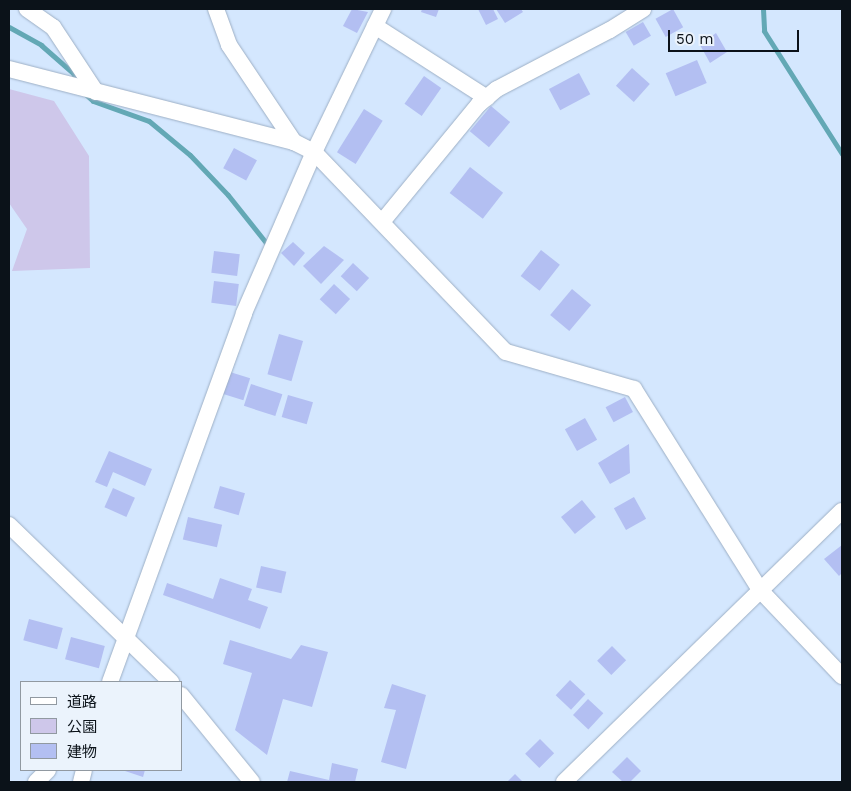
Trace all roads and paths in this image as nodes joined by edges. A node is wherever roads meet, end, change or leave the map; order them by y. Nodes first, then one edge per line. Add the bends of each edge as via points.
1 (27, 9) edge
2 (216, 9) edge
3 (383, 9) edge
4 (643, 9) edge
5 (375, 26) junction
6 (9, 69) edge
7 (93, 91) junction
8 (487, 98) junction
9 (294, 142) junction
10 (314, 152) junction
11 (382, 222) junction
12 (842, 511) edge
13 (9, 525) edge
14 (760, 590) junction
15 (126, 636) junction
16 (842, 676) edge
17 (110, 681) edge
18 (170, 681) edge
19 (182, 696) edge
20 (47, 771) edge
21 (36, 782) edge
22 (252, 782) edge
23 (564, 782) edge

1 - 7 street via 53,27
2 - 9 street via 229,45
3 - 5 street
4 - 8 street
5 - 8 street
5 - 10 street
6 - 7 street
7 - 9 street
8 - 11 street
9 - 10 street
10 - 11 street
10 - 15 street via 244,313
11 - 14 street via 506,352 634,389
12 - 14 street
13 - 15 street
14 - 16 street
14 - 23 street
15 - 17 street
15 - 18 street
19 - 22 street
20 - 21 street

